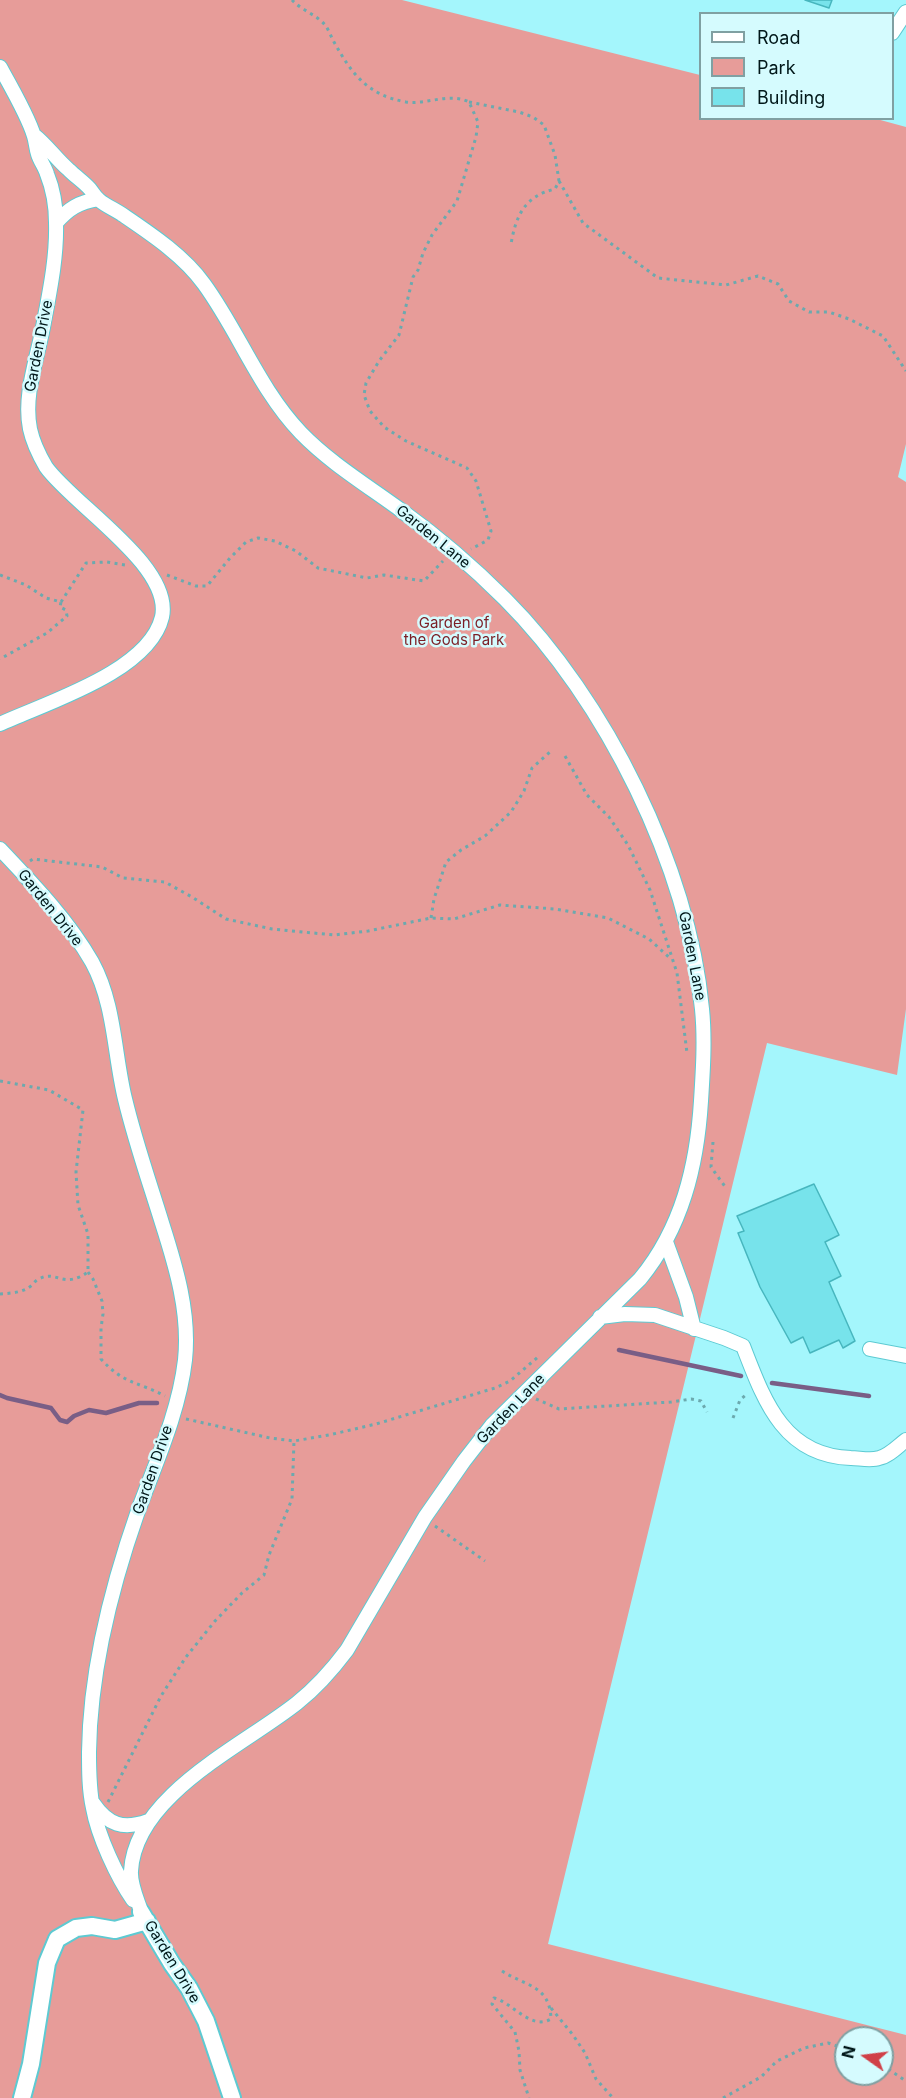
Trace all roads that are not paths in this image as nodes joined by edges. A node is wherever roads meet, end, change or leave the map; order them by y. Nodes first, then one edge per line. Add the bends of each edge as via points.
1 (906, 12) edge
2 (894, 30) edge
3 (0, 67) edge
4 (34, 135) junction
5 (98, 199) junction
6 (57, 223) junction
7 (0, 723) edge
8 (0, 849) edge
9 (666, 1242) junction
10 (600, 1317) junction
11 (694, 1329) junction
12 (870, 1349) dead end
13 (906, 1356) edge
14 (906, 1440) edge
15 (92, 1801) junction
16 (148, 1821) junction
17 (144, 1916) junction
18 (22, 2098) edge
19 (232, 2098) edge

1 - 2 street
3 - 4 street, Garden Drive
4 - 5 street, Garden Lane
4 - 6 street, Garden Drive via 50,183
5 - 6 street via 72,207
5 - 9 street, Garden Lane via 158,241 202,280 275,402 302,434 459,556 506,599 568,672 606,732 662,846 686,919 702,1010 701,1110 692,1177
6 - 7 street, Garden Drive via 54,264 31,381 30,429 47,468 142,561 161,597 162,616 154,634 134,658 73,694
8 - 15 street, Garden Drive via 70,928 93,964 113,1027 124,1096 182,1298 185,1360 176,1402 105,1624 90,1728
9 - 10 street, Garden Lane via 640,1279
9 - 11 street
10 - 11 street via 655,1315
10 - 16 street, Garden Lane via 492,1425 464,1461 425,1517 334,1668 296,1704 174,1791
11 - 14 street via 743,1346 758,1385 786,1431 811,1449 843,1458 879,1459
12 - 13 street
15 - 16 street via 101,1814 123,1825
15 - 17 street, Garden Drive via 120,1881
16 - 17 street, Garden Lane via 134,1851 130,1875
17 - 18 street via 115,1930 76,1928 57,1939 47,1963
17 - 19 street, Garden Drive via 206,2021

